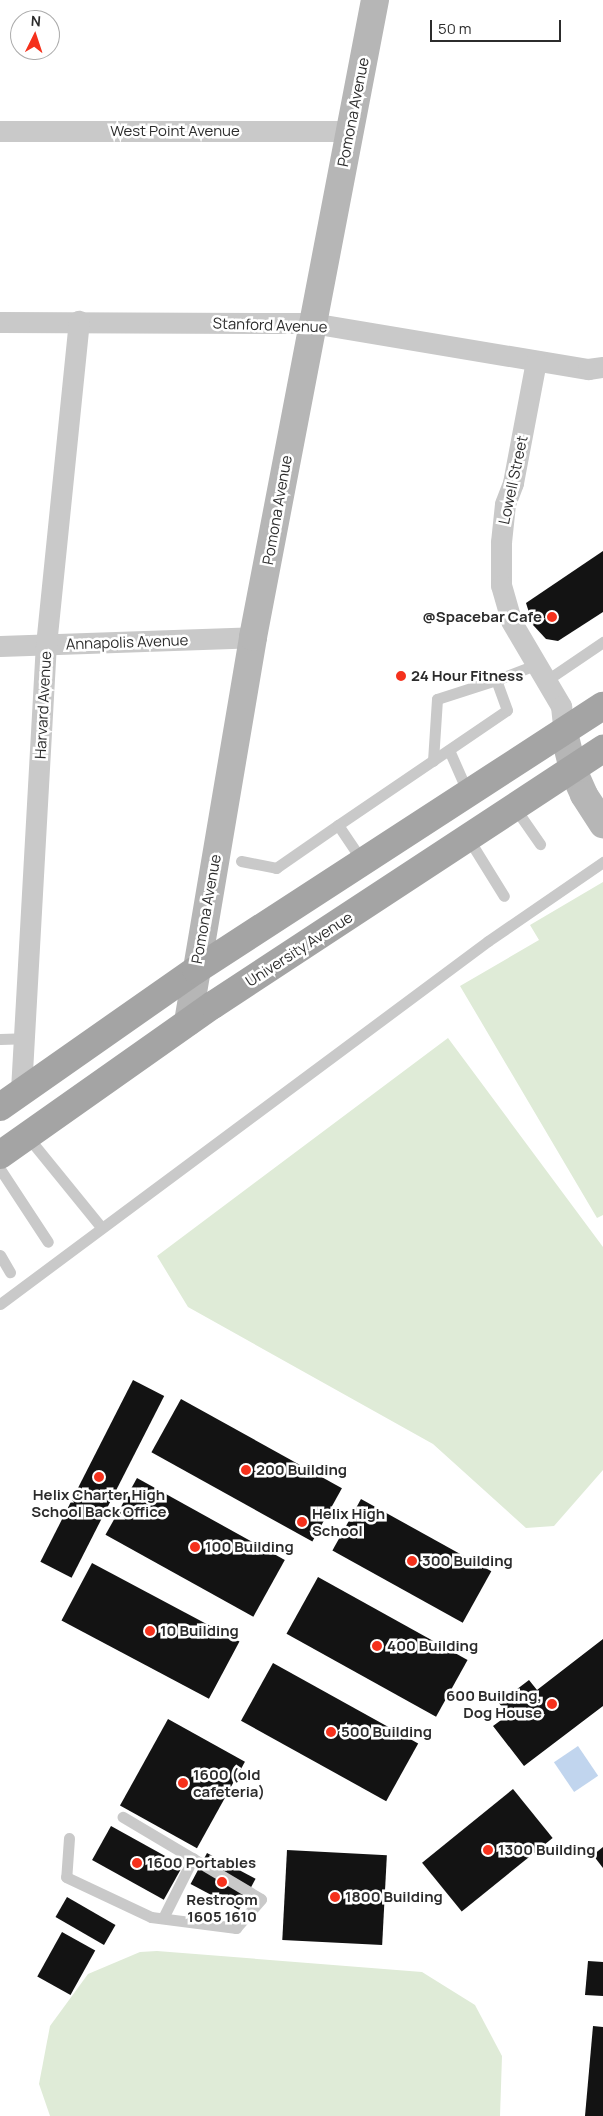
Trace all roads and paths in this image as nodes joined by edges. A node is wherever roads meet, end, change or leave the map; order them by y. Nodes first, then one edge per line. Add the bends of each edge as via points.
1 (375, 0) edge
2 (0, 131) edge
3 (350, 131) junction
4 (79, 321) junction
5 (0, 322) edge
6 (312, 323) junction
7 (536, 361) junction
8 (603, 367) edge
9 (253, 637) junction
10 (603, 642) edge
11 (0, 646) edge
12 (46, 646) junction
13 (542, 672) junction
14 (496, 680) junction
15 (603, 706) edge
16 (564, 733) junction
17 (603, 749) edge
18 (449, 750) junction
19 (432, 761) junction
20 (573, 770) junction
21 (468, 793) junction
22 (515, 808) junction
23 (603, 824) edge
24 (338, 825) junction
25 (468, 838) junction
26 (540, 844) dead end
27 (241, 861) dead end
28 (363, 862) junction
29 (603, 862) edge
30 (504, 896) dead end
31 (196, 970) junction
32 (188, 1022) junction
33 (24, 1038) junction
34 (0, 1040) edge
35 (10, 1098) edge
36 (27, 1136) junction
37 (0, 1155) edge
38 (0, 1169) edge
39 (101, 1227) junction
40 (48, 1242) dead end
41 (0, 1255) edge
42 (10, 1272) dead end
43 (0, 1304) edge
44 (123, 1817) dead end
45 (69, 1838) dead end
46 (193, 1858) junction
47 (163, 1918) junction

1 - 3 street, Pomona Avenue
2 - 3 street, West Point Avenue
3 - 6 street, Pomona Avenue
4 - 5 street, Stanford Avenue
4 - 6 street, Stanford Avenue
4 - 12 street, Harvard Avenue
6 - 7 street, Stanford Avenue
6 - 9 street, Pomona Avenue
7 - 8 street via 588,369
7 - 13 street, Lowell Street via 513,483 505,504 501,578 511,621
9 - 12 street, Annapolis Avenue
9 - 31 street, Pomona Avenue
10 - 13 lane
11 - 12 street, Annapolis Avenue
12 - 33 street, Harvard Avenue
13 - 14 lane
13 - 16 street, Lowell Street via 561,706
14 - 18 lane via 507,710
14 - 19 lane via 437,699
15 - 16 main road
16 - 20 street, Lowell Street
16 - 21 main road
17 - 20 main road, University Avenue
18 - 19 lane
18 - 21 lane
19 - 24 lane
20 - 22 main road, University Avenue
20 - 23 street, Lowell Street via 584,795
21 - 28 main road
22 - 25 main road, University Avenue
22 - 26 lane
24 - 27 lane via 276,868
24 - 28 lane
25 - 30 lane
25 - 32 main road, University Avenue
28 - 31 main road
29 - 39 lane via 488,941
31 - 32 street, Pomona Avenue
31 - 35 main road
32 - 36 main road, University Avenue
33 - 34 lane
33 - 35 street, Harvard Avenue
36 - 37 main road, University Avenue
36 - 39 lane
38 - 40 lane
39 - 43 lane
41 - 42 lane
44 - 46 lane
45 - 47 lane via 66,1877 151,1917
46 - 47 lane
46 - 47 lane via 260,1899 236,1928

